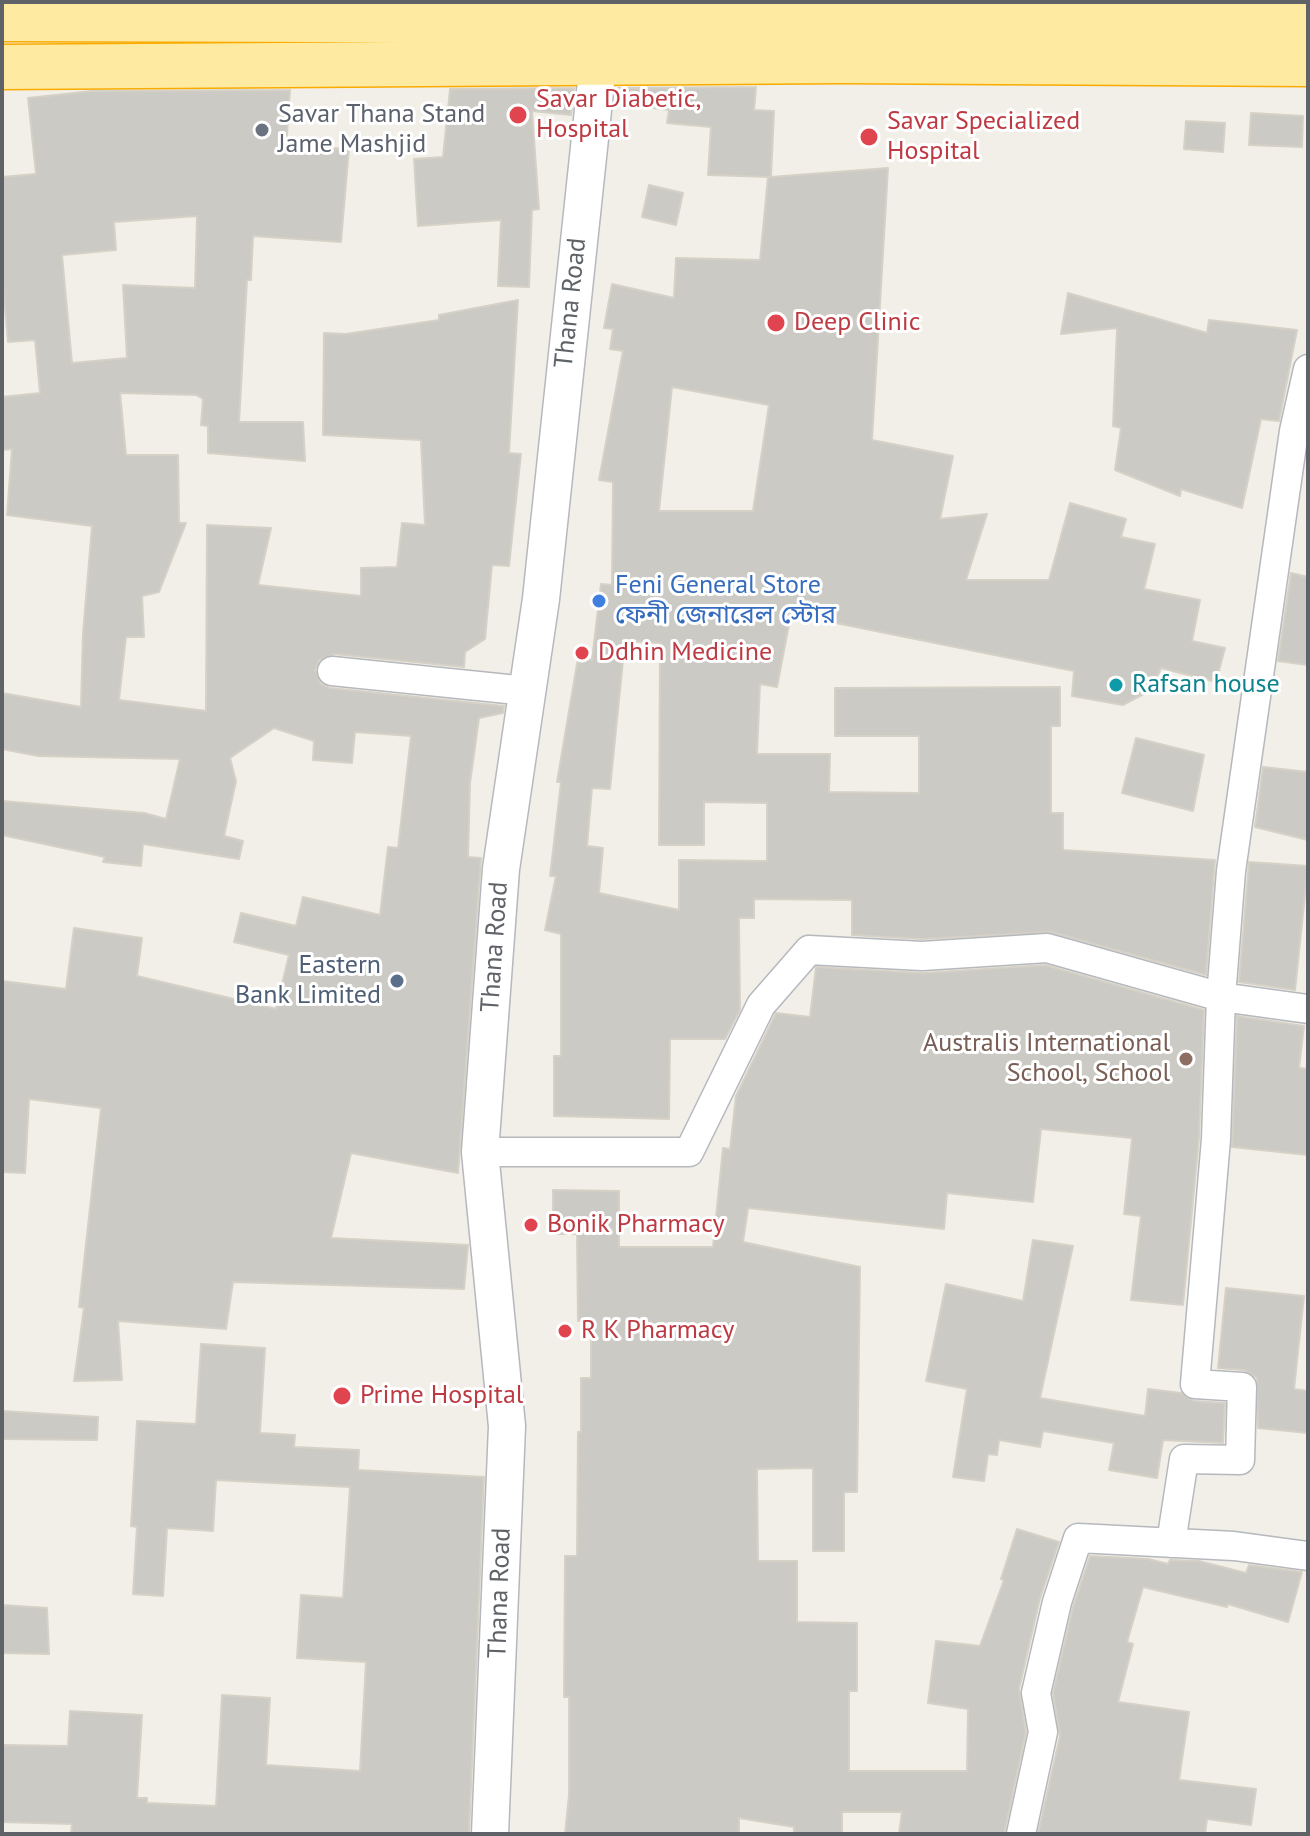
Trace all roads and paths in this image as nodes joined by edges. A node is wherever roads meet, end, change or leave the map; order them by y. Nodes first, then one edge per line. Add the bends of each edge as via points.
1 (2, 19) edge
2 (1308, 23) edge
3 (598, 63) junction
4 (1308, 64) edge
5 (2, 67) edge
6 (1308, 369) edge
7 (332, 671) dead end
8 (527, 691) junction
9 (1221, 997) junction
10 (1308, 1009) edge
11 (480, 1152) junction
12 (1171, 1543) junction
13 (1308, 1556) edge
14 (490, 1834) edge
15 (1021, 1834) edge

1 - 2 highway
3 - 4 highway
3 - 5 highway
3 - 8 street, Thana Road
6 - 9 street via 1294,431 1231,871
7 - 8 street
8 - 11 street, Thana Road via 501,869
9 - 10 street
9 - 11 street via 1047,948 922,956 809,950 761,1005 689,1152
9 - 12 street via 1216,1139 1195,1384 1242,1387 1240,1460 1184,1459
11 - 14 street, Thana Road via 507,1426
12 - 13 street
12 - 15 street via 1078,1538 1036,1693 1043,1732

